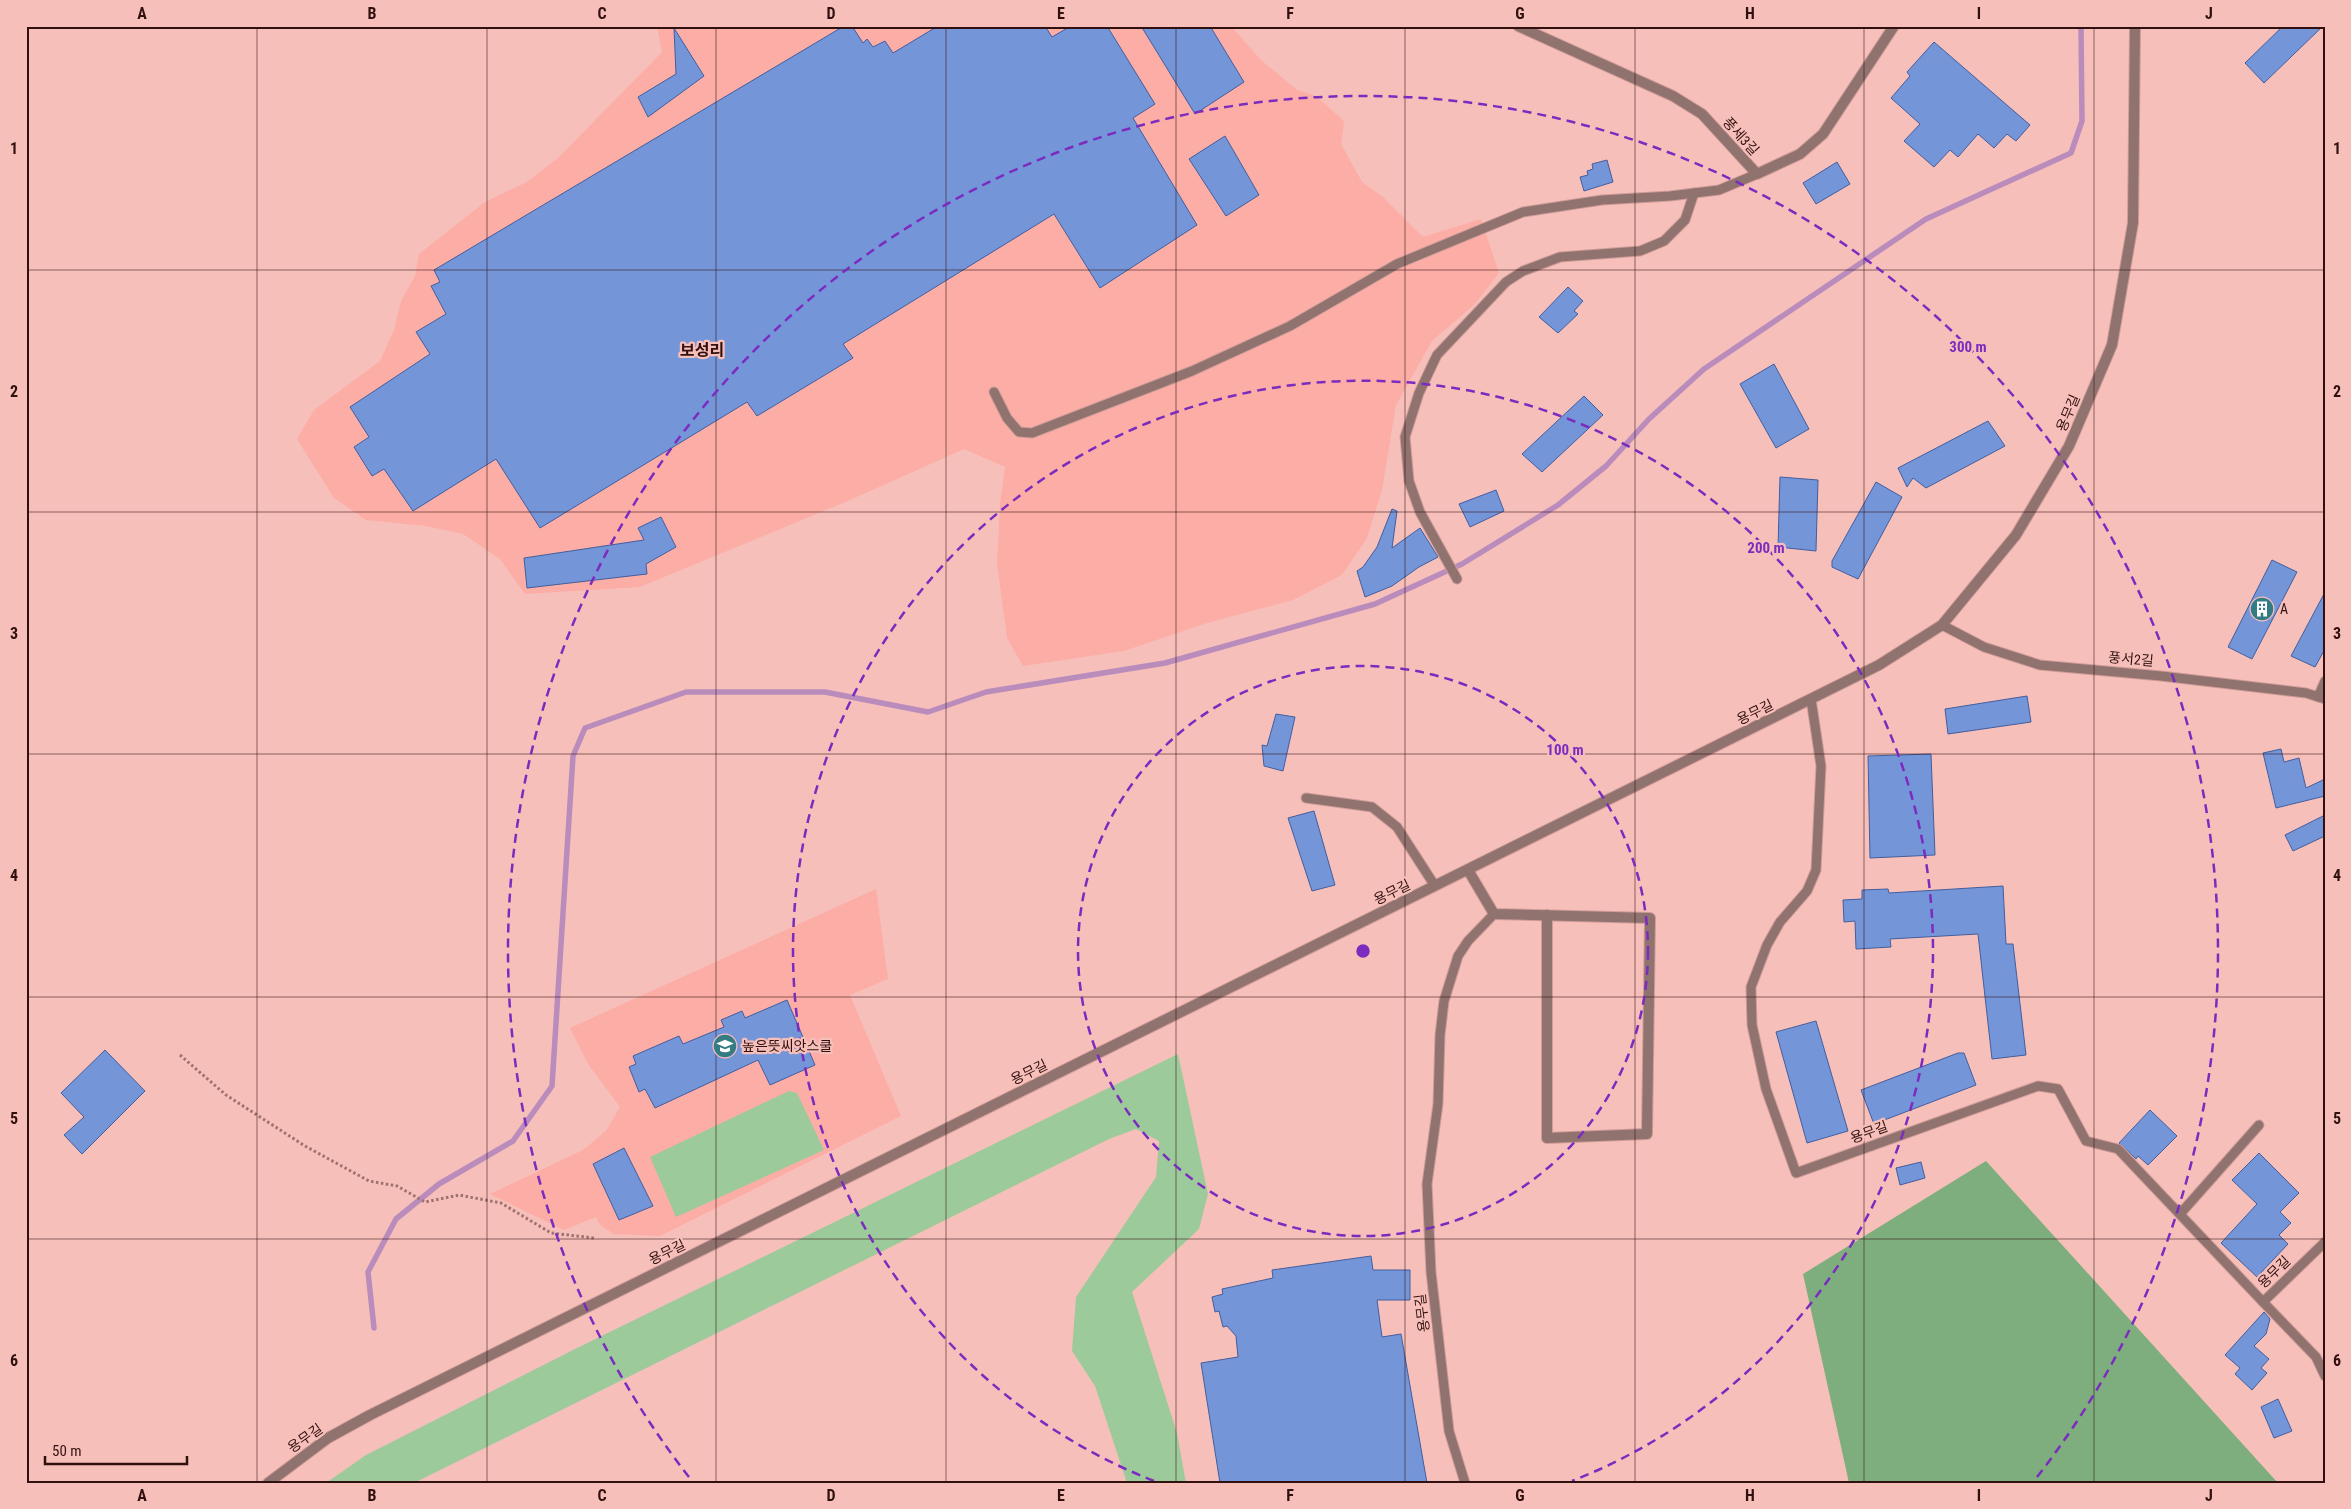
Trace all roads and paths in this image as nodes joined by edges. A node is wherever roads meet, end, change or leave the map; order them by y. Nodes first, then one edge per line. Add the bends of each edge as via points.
1 (1518, 26) edge
2 (1894, 26) edge
3 (2135, 26) edge
4 (1757, 174) junction
5 (1694, 193) junction
6 (994, 392) dead end
7 (1456, 576) dead end
8 (1942, 625) junction
9 (2325, 681) edge
10 (2322, 698) edge
11 (1811, 699) junction
12 (1306, 798) dead end
13 (1468, 870) junction
14 (1435, 886) junction
15 (1494, 914) junction
16 (1547, 915) junction
17 (180, 1056) dead end
18 (2259, 1125) dead end
19 (2180, 1214) junction
20 (594, 1238) dead end
21 (2325, 1242) edge
22 (2263, 1302) junction
23 (2325, 1376) edge
24 (268, 1483) edge
25 (1465, 1483) edge

1 - 4 street, 풍세3길 via 1673,96 1702,114
2 - 4 street, 풍세3길 via 1823,134 1800,154
3 - 8 street, 용무길 via 2133,223 2112,345 2069,446 2016,535
4 - 5 lane via 1719,190
5 - 6 lane via 1602,200 1523,212 1397,264 1290,326 1201,367 1032,433 1019,432 1007,418
5 - 7 lane via 1685,220 1664,241 1640,251 1560,258 1523,272 1506,282 1436,355 1419,393 1405,438 1409,481 1420,512
8 - 10 lane, 풍서2길 via 1984,647 2040,665 2161,676 2306,693
8 - 11 street, 용무길 via 1879,665
9 - 10 lane
11 - 13 street, 용무길
11 - 19 lane, 용무길 via 1821,766 1816,870 1807,891 1780,922 1767,945 1751,987 1752,1025 1766,1089 1796,1173 2038,1086 2058,1089 2086,1141 2118,1149
12 - 14 lane via 1372,807 1397,827
13 - 14 street, 용무길
13 - 15 street
14 - 24 street, 용무길 via 370,1415 328,1438
15 - 16 street
15 - 25 lane, 용무길 via 1458,956 1444,1001 1438,1104 1428,1184 1431,1272 1449,1430
16 - 16 street via 1650,918 1646,1134 1547,1138
17 - 20 path via 226,1095 304,1146 369,1181 397,1186 425,1202 459,1195 501,1203 551,1234
18 - 19 lane
19 - 22 lane, 용무길
21 - 22 lane, 용무길
22 - 23 lane via 2316,1357

